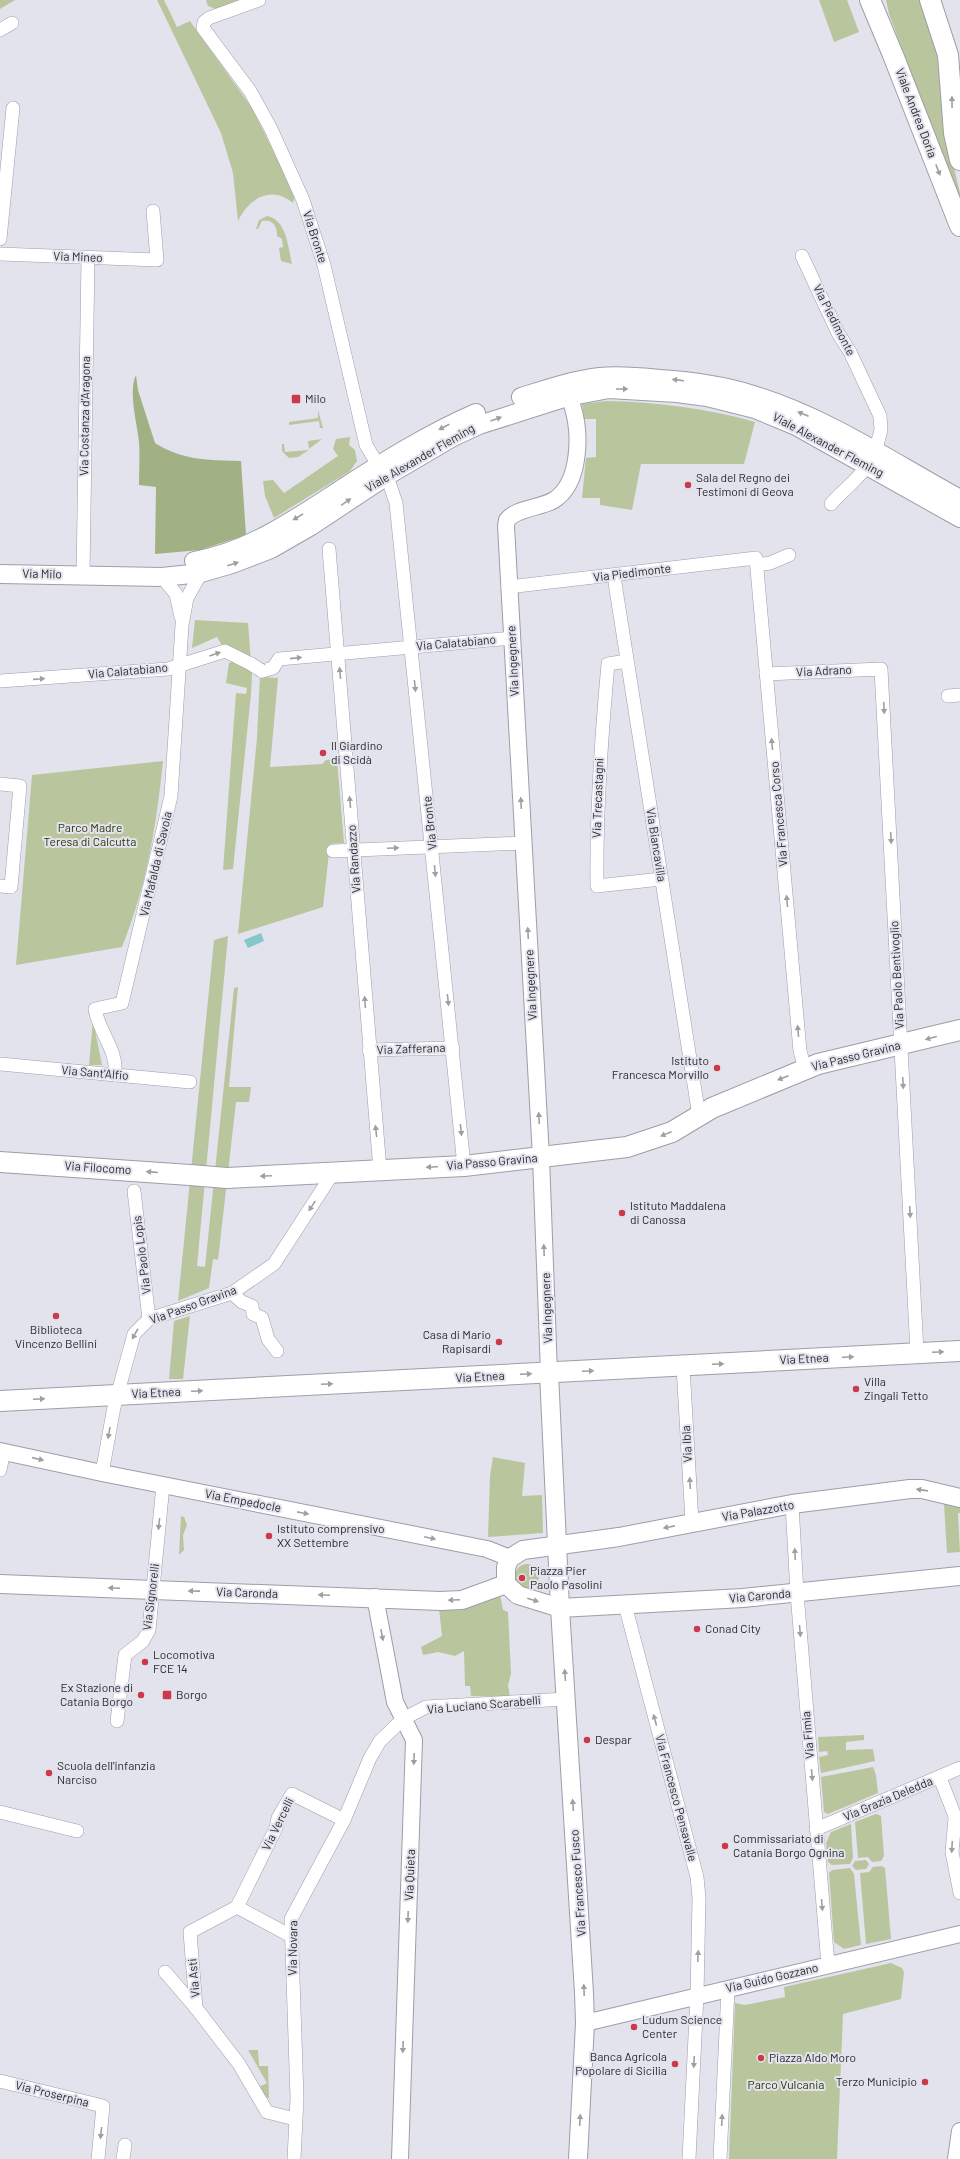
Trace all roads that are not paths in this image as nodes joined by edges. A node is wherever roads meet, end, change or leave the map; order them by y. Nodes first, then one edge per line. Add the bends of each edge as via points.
1 (258, 0) edge
2 (870, 0) edge
3 (881, 0) edge
4 (930, 0) edge
5 (12, 23) dead end
6 (0, 30) edge
7 (893, 55) junction
8 (13, 108) dead end
9 (960, 160) edge
10 (153, 211) dead end
11 (960, 226) edge
12 (0, 239) edge
13 (0, 254) edge
14 (802, 256) dead end
15 (88, 258) junction
16 (566, 394) junction
17 (796, 426) junction
18 (871, 459) junction
19 (384, 475) junction
20 (960, 499) edge
21 (831, 504) dead end
22 (960, 508) edge
23 (960, 518) edge
24 (329, 549) dead end
25 (789, 556) dead end
26 (757, 561) junction
27 (0, 563) edge
28 (83, 570) junction
29 (201, 573) junction
30 (0, 574) edge
31 (615, 575) junction
32 (162, 577) junction
33 (508, 587) junction
34 (182, 625) junction
35 (512, 638) junction
36 (411, 647) junction
37 (338, 653) junction
38 (627, 661) junction
39 (178, 667) junction
40 (881, 669) joint
41 (766, 674) junction
42 (0, 682) edge
43 (0, 784) edge
44 (524, 843) junction
45 (432, 847) junction
46 (354, 850) junction
47 (333, 851) dead end
48 (661, 879) junction
49 (0, 886) edge
50 (960, 1030) edge
51 (901, 1044) junction
52 (453, 1048) junction
53 (369, 1050) junction
54 (0, 1064) edge
55 (805, 1069) junction
56 (115, 1075) junction
57 (190, 1082) dead end
58 (699, 1116) junction
59 (541, 1157) junction
60 (3, 1162) edge
61 (464, 1166) junction
62 (380, 1170) junction
63 (333, 1173) junction
64 (134, 1191) dead end
65 (232, 1293) junction
66 (149, 1319) junction
67 (277, 1351) dead end
68 (960, 1351) edge
69 (917, 1352) junction
70 (683, 1366) junction
71 (549, 1373) junction
72 (118, 1396) junction
73 (0, 1401) edge
74 (2, 1451) edge
75 (0, 1470) edge
76 (102, 1473) junction
77 (163, 1485) junction
78 (960, 1498) edge
79 (792, 1504) junction
80 (692, 1522) junction
81 (557, 1546) junction
82 (510, 1558) junction
83 (960, 1576) edge
84 (0, 1584) edge
85 (499, 1587) junction
86 (153, 1590) junction
87 (797, 1593) junction
88 (375, 1597) junction
89 (625, 1605) junction
90 (560, 1608) junction
91 (566, 1698) junction
92 (404, 1719) junction
93 (117, 1721) dead end
94 (960, 1768) edge
95 (940, 1778) junction
96 (0, 1812) edge
97 (344, 1820) junction
98 (957, 1823) edge
99 (816, 1829) junction
100 (77, 1831) dead end
101 (960, 1862) edge
102 (956, 1875) junction
103 (960, 1893) edge
104 (237, 1907) junction
105 (960, 1934) edge
106 (291, 1936) junction
107 (828, 1964) junction
108 (165, 1972) dead end
109 (728, 1989) junction
110 (697, 1995) junction
111 (196, 2008) junction
112 (585, 2023) junction
113 (0, 2081) edge
114 (295, 2119) junction
115 (960, 2131) edge
116 (125, 2145) dead end
117 (98, 2159) edge
118 (123, 2159) edge
119 (294, 2159) edge
120 (400, 2159) edge
121 (578, 2159) edge
122 (689, 2159) edge
123 (720, 2159) edge
124 (956, 2159) edge

1 - 19 street, Via Bronte via 209,18 204,22 203,28 250,91 271,129 303,200 324,265 366,445
2 - 7 main road, Viale Andrea Doria
3 - 7 main road
9 -> 4 main road via 954,133 948,55
5 - 6 street
7 -> 11 main road, Viale Andrea Doria
8 - 12 street
10 - 15 street, Via Mineo via 157,260
13 - 15 street, Via Mineo
14 - 18 street, Via Piedimonte via 880,416 881,430
15 - 28 street, Via Costanza d'Aragona
16 -> 17 main road, Viale Alexander Fleming via 609,389 707,397 754,409
18 -> 16 main road, Viale Alexander Fleming via 823,422 769,400 725,387 626,376 599,377
16 - 19 main road, Viale Alexander Fleming via 509,401 445,427
16 - 33 street, Via Ingegnere via 577,444 574,471 568,485 555,500 514,514 507,520
17 - 18 main road, Viale Alexander Fleming
17 - 22 main road via 832,438
18 - 20 main road, Viale Alexander Fleming
18 - 21 street via 857,480
18 - 23 main road, Viale Alexander Fleming
19 -> 28 main road, Viale Alexander Fleming via 270,534 215,556 179,564
29 -> 19 main road, Viale Alexander Fleming via 271,549 311,526
19 - 36 street, Via Bronte via 396,503
24 - 37 street, Via Randazzo
25 - 26 street, Via Piedimonte via 770,563
26 - 31 street, Via Piedimonte
26 - 41 street, Via Francesca Corso
27 - 28 main road, Via Milo
28 - 30 main road, Via Milo
28 - 32 main road, Viale Alexander Fleming
29 - 32 main road, Viale Alexander Fleming
29 - 34 street via 187,598
31 - 33 street, Via Piedimonte
31 - 38 street, Via Biancavilla
32 - 34 street via 176,594
33 - 35 street, Via Ingegnere
34 - 39 street, Via Mafalda di Savoia
35 - 36 street, Via Calatabiano
44 -> 35 street, Via Ingegnere
36 - 37 street, Via Calatabiano
36 -> 45 street, Via Bronte
39 -> 37 street, Via Calatabiano via 225,651 257,668 273,668 279,659
46 -> 37 street, Via Randazzo
38 - 48 street, Via Biancavilla
38 - 48 street, Via Trecastagni via 608,664 596,817 597,886
42 -> 39 street, Via Calatabiano
39 - 56 street, Via Mafalda di Savoia via 171,796 154,876 122,1003 95,1009 103,1034 112,1049 116,1066
40 - 41 street, Via Adrano
40 -> 51 street, Via Paolo Bentivoglio
55 -> 41 street, Via Francesca Corso via 800,1051
43 - 49 street via 20,786 11,887
44 - 45 street
59 -> 44 street, Via Ingegnere
46 -> 45 street
45 -> 52 street, Via Bronte
46 - 47 street
53 -> 46 street, Via Randazzo
48 - 58 street, Via Biancavilla
50 -> 51 main road, Via Passo Gravina
51 - 55 main road, Via Passo Gravina via 840,1057
51 -> 69 street, Via Paolo Bentivoglio
52 - 53 street, Via Zafferana
52 -> 61 street, Via Bronte
62 -> 53 street, Via Randazzo
54 - 56 street, Via Sant'Alfio
55 -> 58 main road, Via Passo Gravina via 744,1093
56 - 57 street, Via Sant'Alfio
58 -> 59 main road, Via Passo Gravina via 672,1132 628,1147
59 - 61 main road, Via Passo Gravina
71 -> 59 street, Via Ingegnere
63 -> 60 main road, Via Filocomo, bridge via 227,1178
61 -> 62 main road, Via Passo Gravina
62 - 63 main road, Via Passo Gravina
63 -> 65 street, Via Passo Gravina via 274,1264
64 - 66 street, Via Paolo Lopis
65 - 66 street, Via Passo Gravina
65 - 67 street via 242,1302 252,1306 253,1314 262,1318 268,1339
66 -> 72 street, Via Passo Gravina via 134,1334
69 -> 68 main road, Via Etnea
70 -> 69 main road, Via Etnea
71 -> 70 main road, Via Etnea
80 -> 70 street, Via Ibla
72 -> 71 main road, Via Etnea
71 - 81 main road, Via Ingegnere
73 -> 72 main road, Via Etnea
72 -> 76 street, Via Passo Gravina
74 - 75 street
74 -> 76 street, Via Empedocle
76 - 77 street, Via Empedocle
77 -> 82 street, Via Empedocle via 487,1549
77 -> 86 street, Via Signorelli
78 -> 79 main road, Via Palazzotto via 910,1488
79 - 80 main road, Via Palazzotto
87 -> 79 street, Via Fimia
80 -> 81 main road, Via Palazzotto
81 - 82 main road, Via Palazzotto via 523,1550
81 - 90 main road, Via Ingegnere
82 - 85 main road
83 - 87 main road, Via Caronda
86 -> 84 main road, Via Caronda
85 -> 88 main road, Via Caronda via 462,1600
85 -> 90 main road, Via Caronda
88 -> 86 main road, Via Caronda
86 - 93 street, Via Signorelli via 148,1633 124,1658
87 - 89 main road, Via Caronda
87 -> 99 street, Via Fimia
88 -> 92 street, Via Quieta via 395,1702
89 - 90 main road, Via Caronda
110 -> 89 street, Via Francesco Pensavalle via 697,1877
91 -> 90 main road, Via Francesco Fusco
91 - 92 street, Via Luciano Scarabelli via 426,1707
112 -> 91 main road, Via Francesco Fusco via 583,1950
92 - 97 street, Via Novara via 380,1741 370,1758
92 -> 120 street, Via Quieta via 414,1740
94 - 95 street, Via Grazia Deledda
95 - 98 street
95 - 99 street, Via Grazia Deledda
96 - 100 street
97 - 104 street, Via Vercelli via 292,1794 278,1818 276,1828
97 - 106 street, Via Novara via 291,1919
98 -> 102 street via 952,1845
99 -> 107 street, Via Fimia
101 - 102 street
102 - 103 street
104 - 106 street
104 - 111 street, Via Asti via 190,1932
105 - 107 street, Via Guido Gozzano
106 - 114 street, Via Novara via 297,2098
107 - 109 street, Via Guido Gozzano
108 - 111 street
109 - 110 street, Via Guido Gozzano
123 -> 109 street
110 - 112 street, Via Guido Gozzano
110 -> 122 street, Via Francesco Pensavalle
111 - 114 street, Via Asti via 239,2064 267,2112
121 -> 112 main road, Via Francesco Fusco
113 -> 117 street, Via Proserpina via 103,2106
114 - 119 street, Via Novara
115 - 124 street
116 - 118 street

